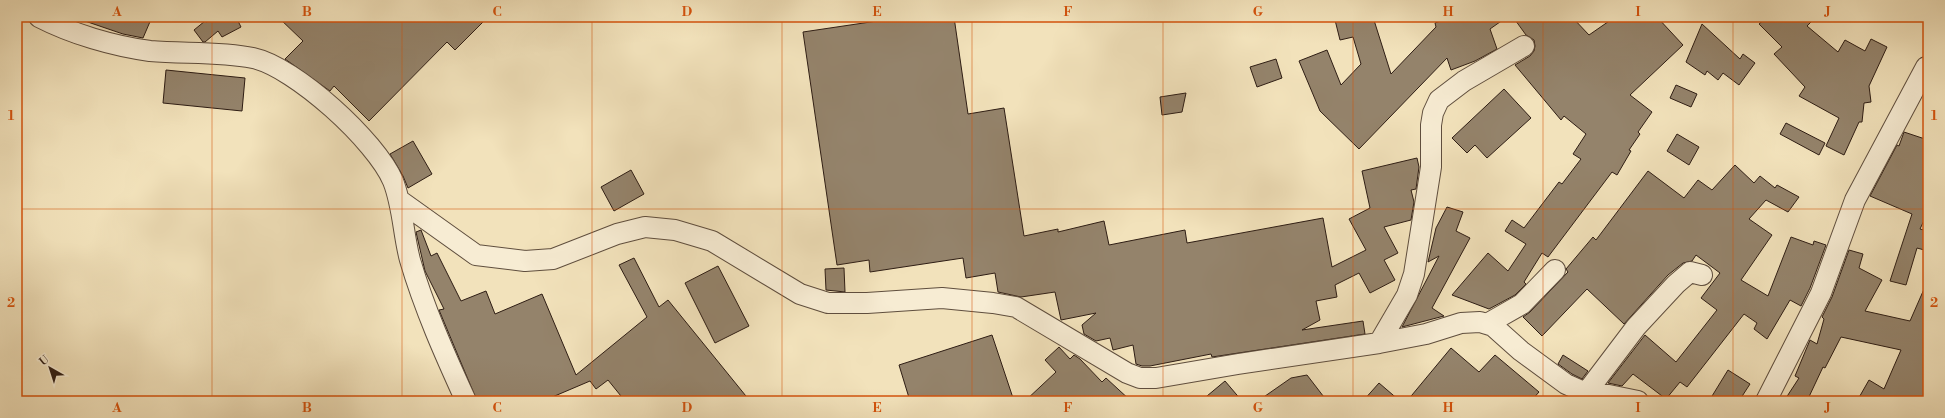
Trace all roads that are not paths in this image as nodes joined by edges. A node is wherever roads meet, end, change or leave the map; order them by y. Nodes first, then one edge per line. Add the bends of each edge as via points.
1 (39, 17) edge
2 (1524, 46) dead end
3 (1926, 67) dead end
4 (399, 200) junction
5 (1555, 270) dead end
6 (1702, 275) dead end
7 (1487, 324) junction
8 (1379, 344) junction
9 (1586, 393) junction
10 (466, 401) edge
11 (1638, 401) edge
12 (1766, 401) edge

1 - 4 street via 71,30 132,48 217,54 269,63 323,101 362,136 387,170
2 - 8 street via 1464,81 1439,100 1431,125 1431,167 1414,274 1407,295
3 - 12 street via 1858,195 1821,293
4 - 8 street via 476,255 525,261 553,259 618,234 645,227 675,230 712,241 800,294 828,303 942,298 1016,308 1127,373 1140,378 1156,378
4 - 10 street via 406,244 415,276
5 - 7 street via 1522,304
6 - 9 street via 1690,272 1676,284 1636,328
7 - 8 street via 1461,323
7 - 9 street via 1493,326 1521,351 1566,384
9 - 11 street

